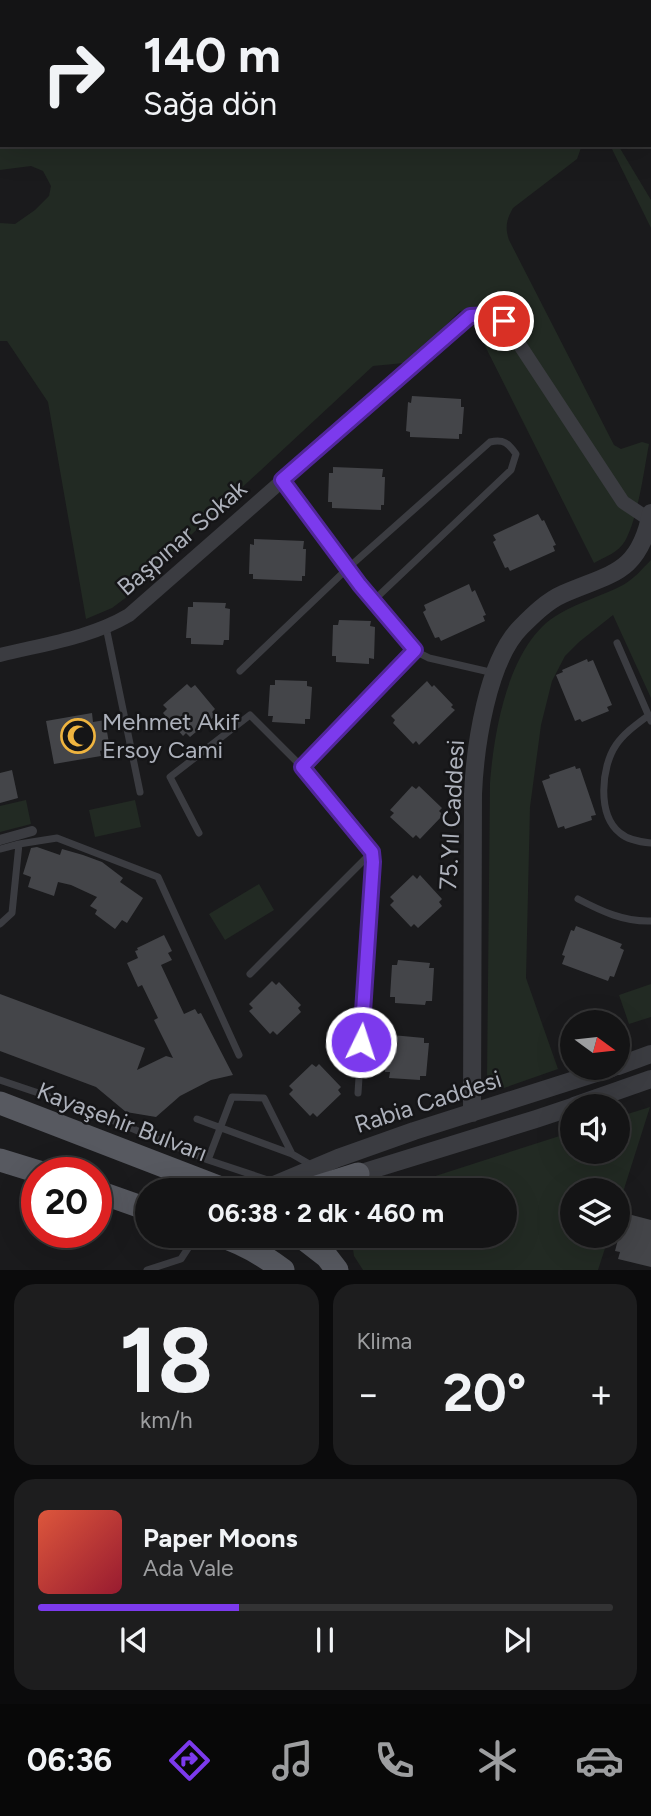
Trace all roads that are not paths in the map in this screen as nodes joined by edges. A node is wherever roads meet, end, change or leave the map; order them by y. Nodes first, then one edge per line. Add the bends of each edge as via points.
1 (282, 480) junction
2 (650, 517) edge
3 (348, 568) junction
4 (373, 601) junction
5 (106, 627) junction
6 (617, 643) dead end
7 (415, 650) junction
8 (0, 655) edge
9 (240, 671) dead end
10 (495, 674) junction
11 (650, 718) edge
12 (302, 767) junction
13 (140, 792) dead end
14 (33, 831) dead end
15 (199, 833) dead end
16 (0, 840) edge
17 (651, 843) edge
18 (19, 844) junction
19 (0, 849) edge
20 (372, 852) junction
21 (578, 899) dead end
22 (651, 921) edge
23 (0, 923) edge
24 (250, 974) dead end
25 (651, 1054) edge
26 (239, 1055) dead end
27 (630, 1062) edge
28 (651, 1079) edge
29 (0, 1080) edge
30 (574, 1080) edge
31 (358, 1093) dead end
32 (608, 1094) edge
33 (0, 1103) edge
34 (560, 1111) edge
35 (472, 1112) junction
36 (197, 1119) dead end
37 (221, 1128) junction
38 (292, 1154) junction
39 (0, 1160) edge
40 (208, 1160) junction
41 (21, 1166) edge
42 (315, 1167) junction
43 (195, 1178) edge
44 (251, 1178) edge
45 (289, 1178) edge
46 (363, 1178) edge
47 (112, 1197) edge
48 (135, 1205) edge
49 (188, 1248) edge
50 (251, 1248) edge
51 (331, 1254) edge
52 (148, 1270) edge
53 (283, 1270) edge
54 (297, 1270) edge

1 - 2 street, Başpınar Sokak via 470,316 491,315 504,321 623,502
1 - 3 lane
1 - 5 street, Başpınar Sokak via 129,615
2 - 10 street, 75.Yıl Caddesi via 629,563 543,606 520,628
3 - 4 lane
3 - 4 lane via 490,442 509,444 516,454 511,470
3 - 9 lane
4 - 7 lane
5 - 8 street, Başpınar Sokak
5 - 13 lane
6 - 11 lane
7 - 10 lane via 429,658
7 - 12 lane
10 - 35 street, 75.Yıl Caddesi via 474,768
11 - 17 lane via 616,744 603,780 610,820 619,833
12 - 15 lane via 250,715 170,777
12 - 20 lane
14 - 16 street
18 - 19 lane
18 - 23 lane via 12,913
18 - 26 lane via 57,838 158,877
20 - 24 lane
20 - 31 lane
21 - 22 lane via 612,915
25 - 27 street
28 - 32 street, Rabia Caddesi
29 - 40 lane via 80,1107
30 - 35 street, Rabia Caddesi
33 - 43 main road, Kayaşehir Bulvarı
34 - 46 street, Rabia Caddesi
35 - 42 street, Rabia Caddesi
36 - 37 lane
37 - 38 lane
37 - 38 lane via 232,1097 264,1098
37 - 40 lane
38 - 42 lane
39 - 41 main road
40 - 44 lane
42 - 45 street, Rabia Caddesi
47 - 48 main road
49 - 52 lane via 181,1259
50 - 53 main road
51 - 54 main road via 305,1256

